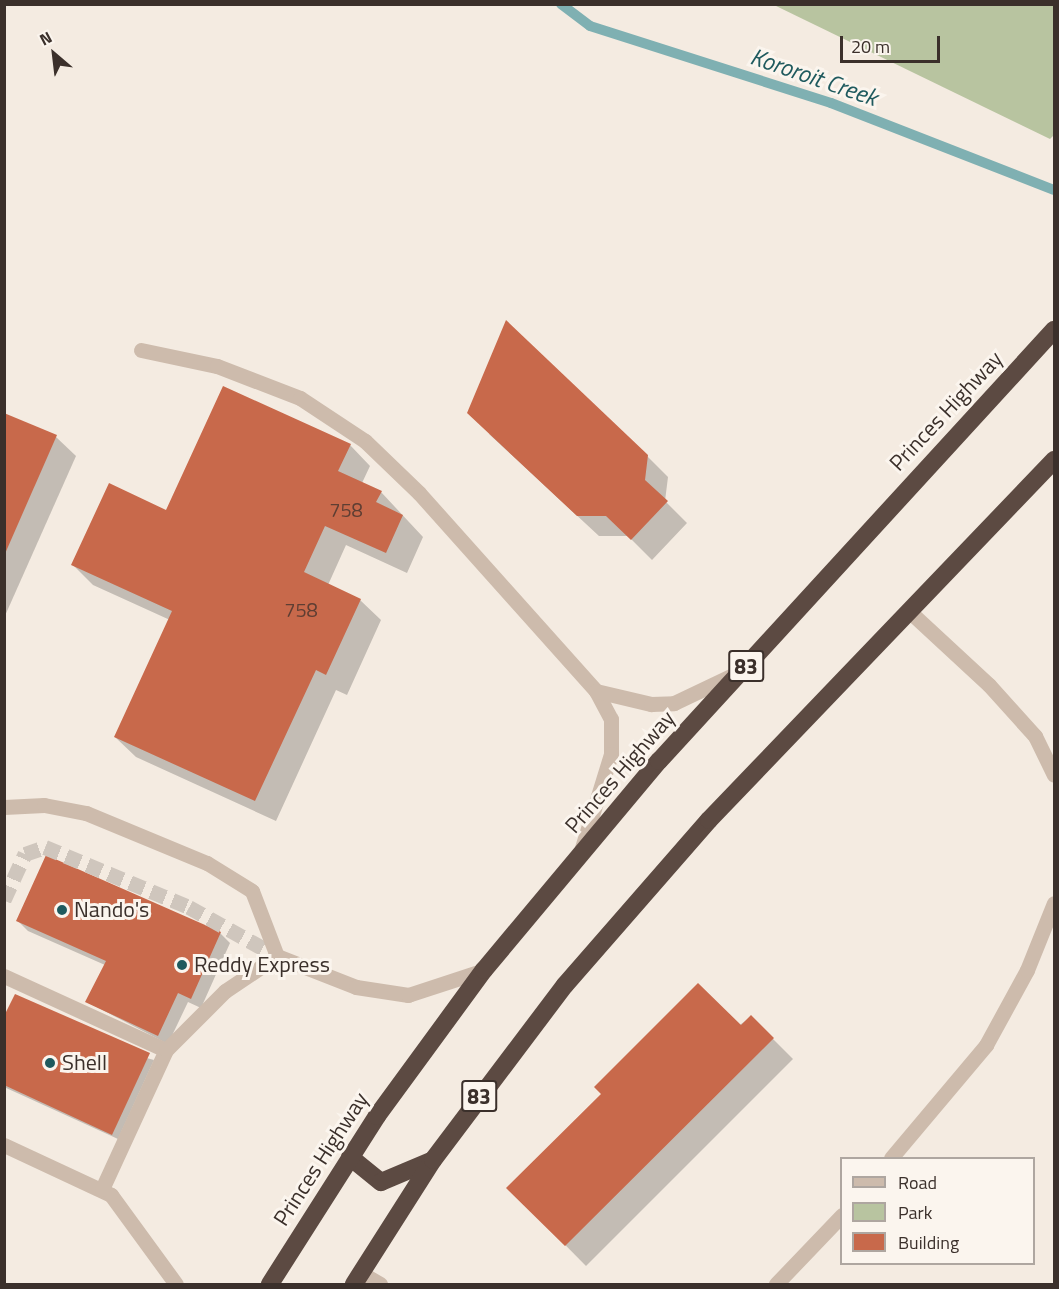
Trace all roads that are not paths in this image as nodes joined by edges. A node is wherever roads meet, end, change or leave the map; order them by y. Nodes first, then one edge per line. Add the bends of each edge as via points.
1 (1054, 330) edge
2 (141, 350) dead end
3 (1054, 460) edge
4 (909, 611) junction
5 (742, 670) junction
6 (596, 691) junction
7 (1054, 775) edge
8 (4, 807) edge
9 (579, 856) junction
10 (1054, 903) edge
11 (277, 956) junction
12 (484, 970) junction
13 (4, 976) edge
14 (165, 1050) junction
15 (4, 1145) edge
16 (350, 1157) junction
17 (892, 1157) edge
18 (433, 1160) junction
19 (102, 1189) junction
20 (840, 1217) edge
21 (358, 1279) edge
22 (176, 1284) edge
23 (270, 1284) edge
24 (380, 1284) edge
25 (776, 1284) edge

1 - 5 highway, Princes Highway / 83
2 - 6 lane via 218,366 300,398 365,441 419,493
3 - 4 highway, 83
4 - 7 lane via 989,685 1035,736
4 - 18 highway, 83 via 709,820 565,985
5 - 6 lane via 674,703 651,704
5 - 9 highway, Princes Highway / 83
6 - 9 lane via 611,719 611,754
8 - 11 lane via 44,805 86,813 207,863 252,891
9 - 12 highway, Princes Highway / 83
10 - 17 lane via 1027,970 986,1045
11 - 12 lane via 356,987 395,995 439,989
11 - 14 lane via 225,991
12 - 16 highway, Princes Highway / 83
13 - 14 lane
14 - 19 lane
15 - 19 lane
16 - 18 highway via 381,1182
16 - 23 highway, Princes Highway / 83
18 - 21 highway, 83
19 - 22 lane via 135,1224
20 - 25 lane
21 - 24 lane

